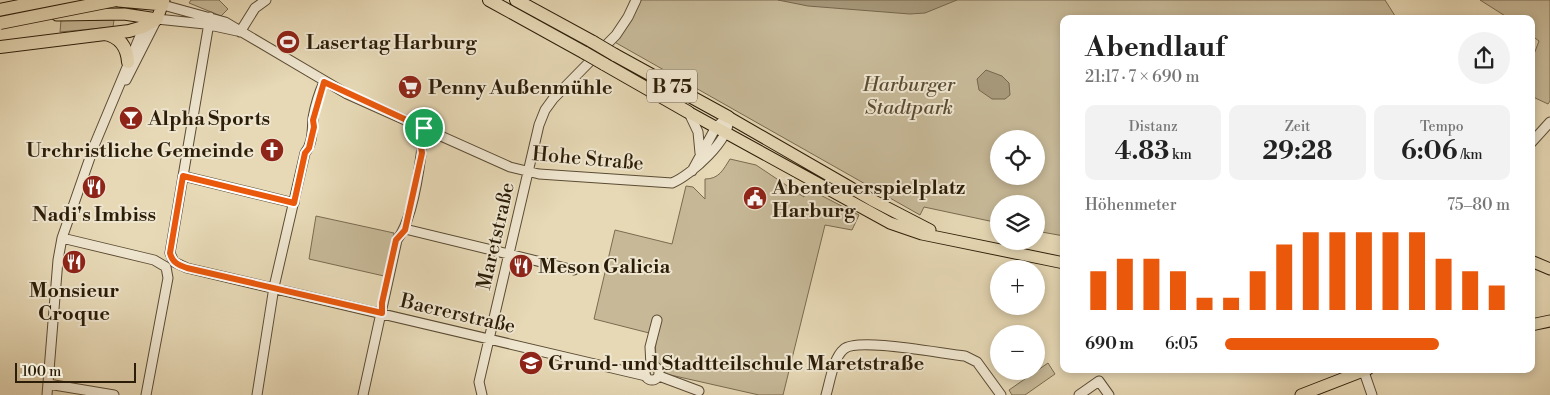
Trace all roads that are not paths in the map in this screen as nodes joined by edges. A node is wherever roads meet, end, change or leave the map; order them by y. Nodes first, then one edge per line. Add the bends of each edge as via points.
1 (48, 0) edge
2 (116, 0) edge
3 (266, 0) edge
4 (489, 0) edge
5 (516, 0) edge
6 (636, 0) edge
7 (159, 2) edge
8 (2, 16) edge
9 (150, 21) junction
10 (209, 21) junction
11 (240, 32) junction
12 (105, 34) junction
13 (0, 47) edge
14 (128, 62) junction
15 (324, 82) junction
16 (113, 101) junction
17 (688, 112) junction
18 (728, 117) junction
19 (1550, 122) edge
20 (424, 128) junction
21 (721, 130) junction
22 (1535, 139) edge
23 (700, 156) junction
24 (692, 171) junction
25 (527, 172) junction
26 (183, 176) junction
27 (294, 203) junction
28 (405, 230) junction
29 (62, 238) junction
30 (960, 241) junction
31 (508, 254) junction
32 (1535, 258) edge
33 (1550, 261) edge
34 (1060, 262) edge
35 (1535, 263) edge
36 (170, 264) junction
37 (1550, 269) edge
38 (574, 270) dead end
39 (274, 287) junction
40 (382, 313) junction
41 (657, 320) dead end
42 (1550, 321) edge
43 (1535, 324) edge
44 (489, 338) junction
45 (651, 366) junction
46 (1355, 373) edge
47 (1366, 373) edge
48 (646, 376) junction
49 (658, 376) junction
50 (48, 384) junction
51 (699, 391) dead end
52 (47, 395) edge
53 (114, 395) edge
54 (146, 395) edge
55 (256, 395) edge
56 (363, 395) edge
57 (482, 395) edge
58 (826, 395) edge
59 (1001, 395) edge
60 (1079, 395) edge
61 (1109, 395) edge
62 (1301, 395) edge
63 (1372, 395) edge

1 - 8 highway
2 - 8 highway, bridge
3 - 11 street via 255,8
4 - 17 highway, B 75, bridge
5 - 18 highway, B 75, bridge
6 - 25 street, Maretstraße via 611,40 545,110
7 - 8 main road via 75,1
7 - 9 main road
7 - 10 street, Hohe Straße
8 - 9 main road via 124,14
9 - 10 street, Hohe Straße
9 - 12 highway
9 - 14 street
9 - 16 street via 140,56
10 - 11 street, Hohe Straße
10 - 26 street
11 - 15 street, Hohe Straße
12 - 13 highway
12 - 14 highway via 116,37 123,44
14 - 16 street
15 - 20 street, Hohe Straße
15 - 27 street
16 - 29 street
17 - 21 main road, B 75
17 - 23 street via 698,132
18 - 21 street via 729,126
18 - 30 main road, B 75 via 906,219
19 - 22 street
20 - 25 street, Hohe Straße
20 - 28 street via 420,139 422,153
21 - 23 street
21 - 24 street, Hohe Straße
21 - 30 main road, B 75 via 890,223 922,234
23 - 24 street
24 - 25 street, Hohe Straße via 678,181 666,184
25 - 31 street, Maretstraße
26 - 27 street
26 - 36 street
27 - 39 street
28 - 31 street
28 - 40 street via 396,240
29 - 36 street, Baererstraße
29 - 50 street
30 - 34 main road, B 75
31 - 38 street
31 - 44 street, Maretstraße
32 - 33 main road
35 - 37 main road
36 - 39 street, Baererstraße
36 - 54 street
39 - 40 street, Baererstraße
39 - 55 street
40 - 44 street, Baererstraße
40 - 56 street
41 - 45 street via 650,347
42 - 43 main road
44 - 48 street, Baererstraße
44 - 57 street, Maretstraße via 478,382
45 - 48 street via 645,371
45 - 49 street via 658,369
46 - 62 main road
47 - 63 street
48 - 49 street, Baererstraße via 652,380
49 - 51 street, Baererstraße
50 - 52 street
50 - 53 street
58 - 59 street via 843,349 860,343 965,356 977,362
60 - 61 street via 1099,381

